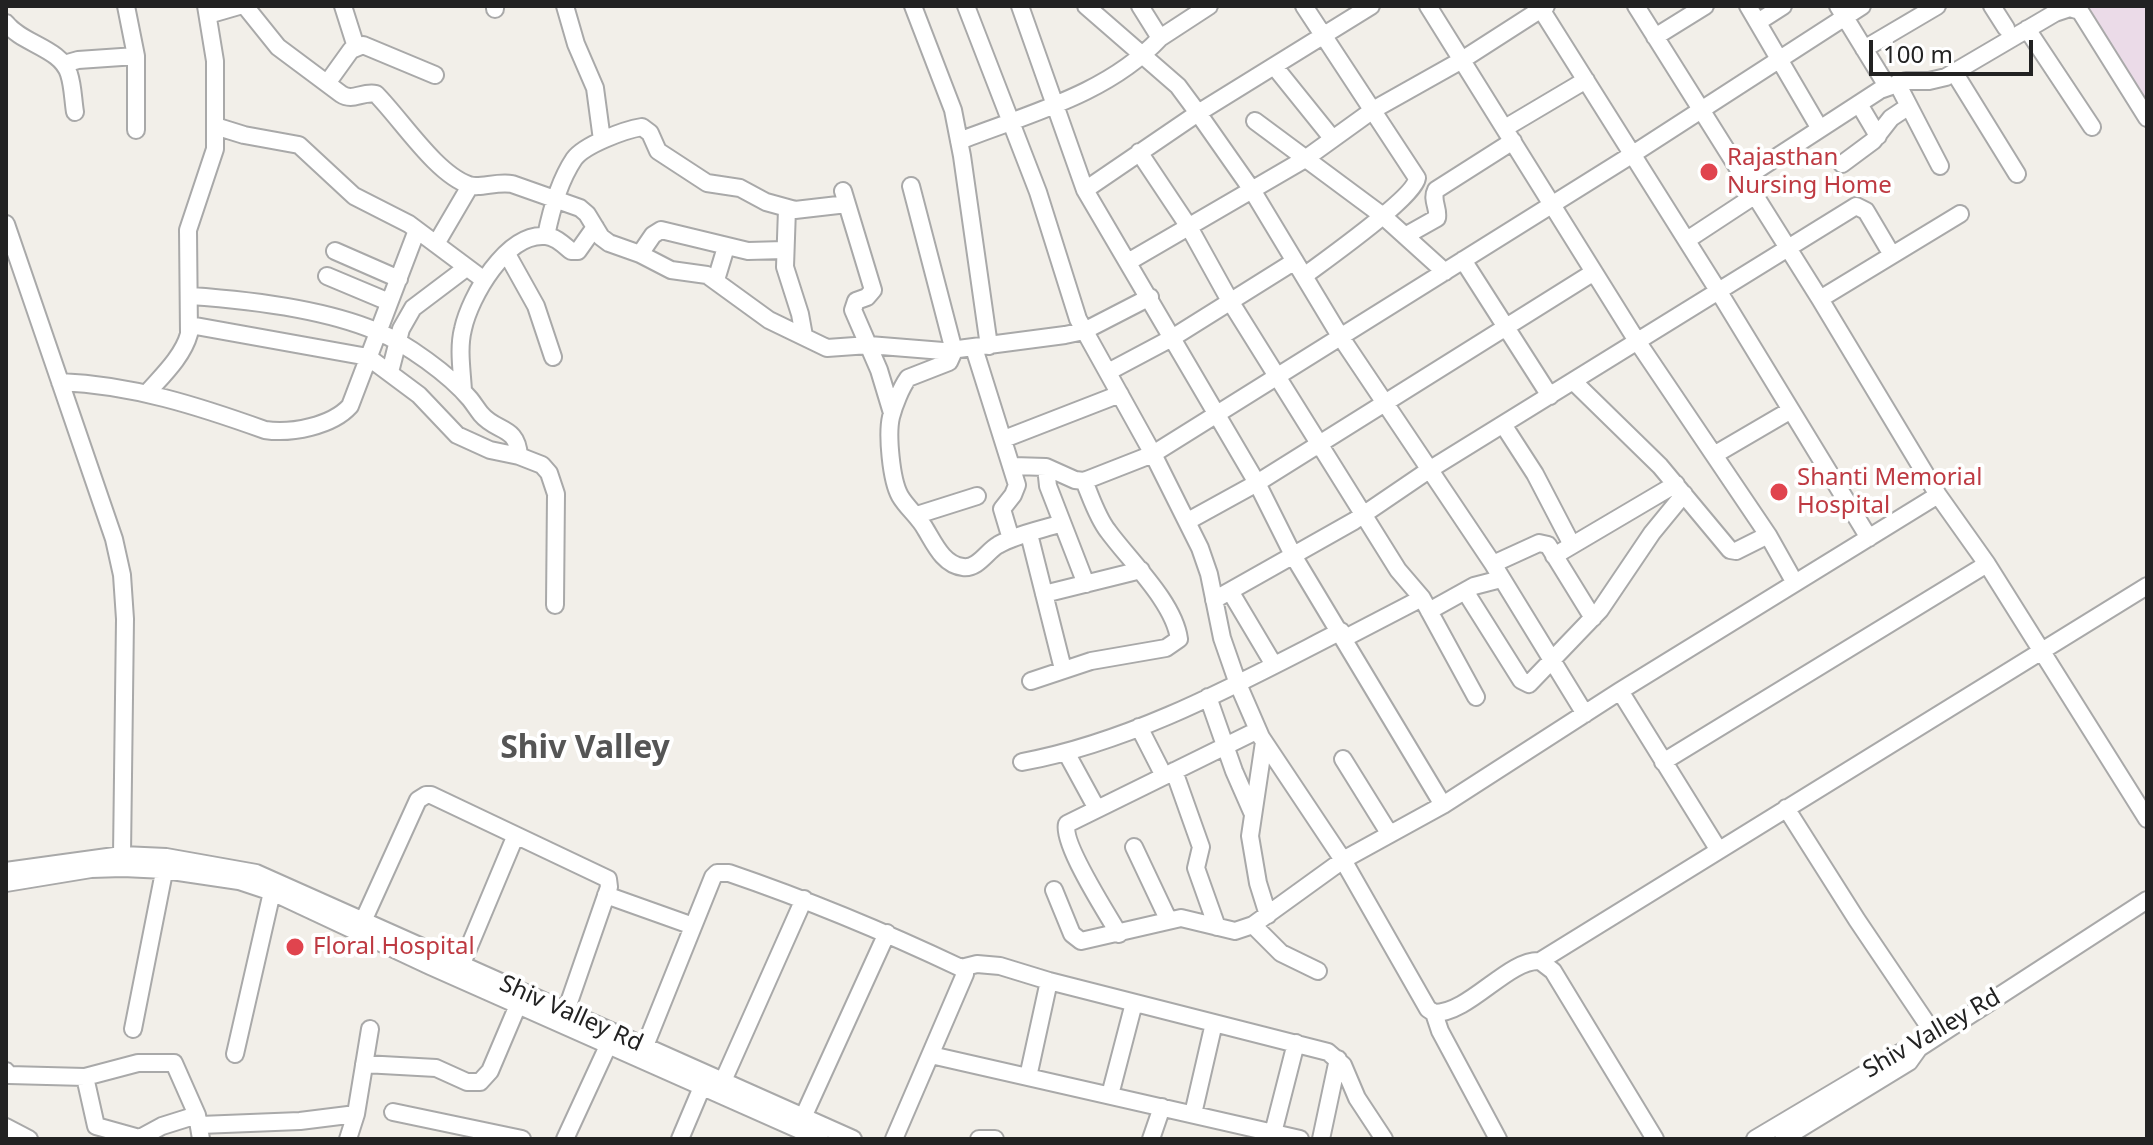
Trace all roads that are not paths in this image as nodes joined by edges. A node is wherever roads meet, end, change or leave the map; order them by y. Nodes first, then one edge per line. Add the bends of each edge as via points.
1 (126, 6) edge
2 (239, 6) edge
3 (245, 6) edge
4 (343, 6) edge
5 (565, 6) edge
6 (913, 6) edge
7 (966, 6) edge
8 (1020, 6) edge
9 (1086, 6) edge
10 (1140, 6) edge
11 (1209, 6) edge
12 (1304, 6) edge
13 (1371, 6) edge
14 (1428, 6) edge
15 (1636, 6) edge
16 (1705, 6) edge
17 (1748, 6) edge
18 (1783, 6) edge
19 (1862, 6) edge
20 (1937, 6) edge
21 (1992, 6) edge
22 (1542, 7) edge
23 (2053, 9) edge
24 (207, 11) edge
25 (1919, 11) edge
26 (1841, 12) edge
27 (1758, 22) junction
28 (6, 23) edge
29 (2006, 28) dead end
30 (2027, 29) junction
31 (1322, 36) junction
32 (1655, 37) junction
33 (1160, 38) junction
34 (356, 47) junction
35 (1864, 49) junction
36 (1144, 55) junction
37 (136, 56) junction
38 (1462, 60) junction
39 (1781, 60) junction
40 (64, 64) junction
41 (1274, 66) junction
42 (1954, 72) junction
43 (435, 75) dead end
44 (1586, 80) junction
45 (328, 82) junction
46 (1892, 85) junction
47 (1055, 104) junction
48 (1859, 104) junction
49 (1909, 106) junction
50 (1373, 110) junction
51 (1701, 111) junction
52 (75, 112) dead end
53 (1198, 113) junction
54 (2147, 118) edge
55 (1010, 121) junction
56 (1255, 121) dead end
57 (215, 126) junction
58 (2092, 127) dead end
59 (1820, 129) junction
60 (136, 130) dead end
61 (1509, 135) junction
62 (1878, 136) junction
63 (1332, 138) junction
64 (602, 140) junction
65 (959, 141) junction
66 (1139, 152) junction
67 (1633, 154) junction
68 (1305, 159) junction
69 (1842, 164) dead end
70 (1940, 166) dead end
71 (2017, 174) dead end
72 (1743, 179) junction
73 (470, 186) junction
74 (911, 186) dead end
75 (1085, 190) junction
76 (1252, 190) junction
77 (1754, 196) junction
78 (557, 199) junction
79 (1552, 204) junction
80 (787, 209) junction
81 (1960, 214) dead end
82 (1383, 216) junction
83 (6, 224) edge
84 (595, 227) junction
85 (1189, 227) junction
86 (417, 230) junction
87 (546, 236) junction
88 (1405, 236) junction
89 (1687, 240) junction
90 (436, 244) junction
91 (726, 247) junction
92 (1788, 247) junction
93 (784, 250) junction
94 (335, 251) dead end
95 (507, 254) junction
96 (640, 254) junction
97 (1892, 255) junction
98 (1463, 260) junction
99 (1295, 261) junction
100 (1128, 262) junction
101 (466, 268) junction
102 (1445, 272) junction
103 (1594, 272) junction
104 (327, 276) dead end
105 (1304, 276) junction
106 (399, 279) junction
107 (484, 280) junction
108 (716, 280) junction
109 (1719, 292) junction
110 (190, 296) junction
111 (1150, 297) junction
112 (1820, 299) junction
113 (1230, 301) junction
114 (389, 302) junction
115 (190, 325) junction
116 (1507, 326) junction
117 (377, 331) junction
118 (1084, 331) junction
119 (804, 336) junction
120 (1340, 336) junction
121 (1172, 338) junction
122 (1637, 341) junction
123 (398, 342) junction
124 (869, 345) junction
125 (982, 347) junction
126 (954, 351) junction
127 (368, 357) junction
128 (553, 357) dead end
129 (390, 372) junction
130 (1108, 372) junction
131 (1277, 376) junction
132 (60, 382) junction
133 (1574, 382) junction
134 (463, 391) junction
135 (148, 392) junction
136 (1120, 394) junction
137 (1550, 396) junction
138 (1385, 404) junction
139 (1791, 410) junction
140 (892, 413) junction
141 (1216, 415) junction
142 (1504, 426) junction
143 (1004, 439) junction
144 (1320, 443) junction
145 (1153, 454) junction
146 (1714, 455) junction
147 (519, 456) junction
148 (1013, 466) junction
149 (1046, 467) junction
150 (1429, 470) junction
151 (1084, 481) junction
152 (1257, 483) junction
153 (1680, 489) junction
154 (1938, 495) junction
155 (977, 496) dead end
156 (1364, 514) junction
157 (917, 515) junction
158 (1188, 521) junction
159 (1062, 523) junction
160 (1029, 534) junction
161 (1768, 535) junction
162 (1869, 538) junction
163 (1011, 539) junction
164 (1572, 545) junction
165 (1554, 556) junction
166 (1294, 557) junction
167 (1987, 564) junction
168 (1141, 570) junction
169 (1497, 572) junction
170 (1795, 583) junction
171 (1086, 584) junction
172 (2147, 586) edge
173 (1230, 591) junction
174 (1465, 591) junction
175 (1044, 594) junction
176 (1214, 600) junction
177 (555, 605) dead end
178 (1425, 605) junction
179 (1593, 618) junction
180 (1343, 634) junction
181 (2043, 652) junction
182 (1552, 661) junction
183 (1274, 665) junction
184 (1063, 669) junction
185 (1031, 681) dead end
186 (1238, 684) junction
187 (1620, 691) junction
188 (1208, 697) junction
189 (1476, 697) dead end
190 (1585, 714) junction
191 (1139, 727) junction
192 (1261, 736) junction
193 (1225, 747) junction
194 (1067, 754) junction
195 (1343, 759) dead end
196 (1022, 762) dead end
197 (1663, 762) junction
198 (1169, 774) junction
199 (1443, 805) junction
200 (1786, 808) junction
201 (1097, 809) junction
202 (1252, 812) junction
203 (2147, 819) edge
204 (1389, 833) junction
205 (515, 837) junction
206 (1134, 847) dead end
207 (1718, 849) junction
208 (122, 855) junction
209 (1343, 860) junction
210 (166, 863) junction
211 (6, 871) edge
212 (6, 883) edge
213 (1054, 890) dead end
214 (272, 892) junction
215 (606, 895) junction
216 (804, 899) junction
217 (2147, 900) edge
218 (1268, 915) junction
219 (1168, 919) junction
220 (1253, 925) junction
221 (361, 926) junction
222 (693, 926) junction
223 (1217, 927) junction
224 (887, 933) junction
225 (1119, 934) junction
226 (1540, 961) junction
227 (461, 966) junction
228 (961, 968) junction
229 (1318, 971) dead end
230 (1049, 981) junction
231 (1134, 1003) junction
232 (518, 1005) junction
233 (566, 1011) junction
234 (1434, 1013) junction
235 (1214, 1023) junction
236 (133, 1029) dead end
237 (370, 1029) dead end
238 (1936, 1037) junction
239 (611, 1039) junction
240 (1296, 1043) junction
241 (645, 1046) junction
242 (1919, 1048) junction
243 (235, 1054) dead end
244 (931, 1055) junction
245 (1338, 1059) junction
246 (364, 1064) junction
247 (6, 1071) edge
248 (85, 1077) junction
249 (1028, 1077) junction
250 (723, 1081) junction
251 (702, 1087) junction
252 (1110, 1095) junction
253 (1162, 1107) junction
254 (393, 1112) dead end
255 (356, 1114) junction
256 (1193, 1114) junction
257 (199, 1126) edge
258 (6, 1127) edge
259 (798, 1128) edge
260 (1239, 1132) edge
261 (1273, 1133) junction
262 (138, 1138) edge
263 (29, 1139) edge
264 (348, 1139) edge
265 (522, 1139) edge
266 (565, 1139) edge
267 (680, 1139) edge
268 (820, 1139) edge
269 (853, 1139) edge
270 (894, 1139) edge
271 (979, 1139) edge
272 (995, 1139) edge
273 (1151, 1139) edge
274 (1300, 1139) edge
275 (1321, 1139) edge
276 (1384, 1139) edge
277 (1498, 1139) edge
278 (1655, 1139) edge
279 (1755, 1139) edge
280 (1783, 1139) edge

1 - 37 street
2 - 24 street
3 - 45 street via 278,47
4 - 34 street
5 - 64 street via 595,88
6 - 65 street via 946,86
7 - 55 street
8 - 47 street
9 - 36 street
10 - 33 street
11 - 33 street
12 - 31 street
13 - 31 street
14 - 38 street
15 - 32 street
16 - 32 street
17 - 27 street
18 - 27 street
19 - 26 street
20 - 25 street
21 - 29 street
22 - 38 street
22 - 44 street
23 - 30 street
23 - 54 street via 2080,11
24 - 57 street via 215,61
25 - 35 street
26 - 35 street
26 - 39 street
27 - 39 street
28 - 40 street
30 - 42 street
30 - 58 street
31 - 41 street
31 - 50 street
32 - 51 street
33 - 36 street
34 - 43 street via 371,47
34 - 45 street
35 - 46 street
36 - 47 street
36 - 53 street
37 - 40 street
37 - 60 street
38 - 50 street
38 - 61 street
39 - 51 street
39 - 59 street
40 - 52 street
41 - 53 street
41 - 63 street
42 - 46 street via 1938,80
42 - 71 street
44 - 61 street
44 - 67 street
45 - 73 street via 347,98 376,94 443,169
46 - 48 street
46 - 49 street
47 - 55 street
47 - 75 street
48 - 59 street
48 - 62 street
49 - 62 street
49 - 70 street
50 - 63 street
50 - 82 street via 1417,178 1412,191
51 - 67 street
51 - 72 street
53 - 66 street
53 - 76 street
55 - 65 street
55 - 118 street
56 - 68 street
57 - 86 street via 299,145 354,196
57 - 110 street via 214,160 188,230
59 - 72 street
61 - 79 street
61 - 88 street via 1436,190 1437,218
62 - 69 street
63 - 68 street
64 - 78 street via 577,156
64 - 80 street via 647,129 658,151 695,177 740,188
65 - 125 street
66 - 75 street
66 - 85 street
67 - 79 street
67 - 89 street
68 - 76 street
68 - 82 street
72 - 77 street
73 - 78 street via 502,182
73 - 90 street
74 - 126 street
75 - 100 street
76 - 85 street
76 - 99 street
77 - 89 street
77 - 92 street
78 - 84 street via 585,211
78 - 87 street
79 - 98 street
79 - 103 street
80 - 93 street
80 - 124 street via 845,197 873,290 853,305
81 - 97 street
82 - 88 street
82 - 105 street
83 - 132 street
84 - 87 street via 575,252
84 - 96 street via 609,243
85 - 100 street
85 - 113 street
86 - 90 street
86 - 106 street
87 - 95 street
88 - 102 street
89 - 109 street
90 - 101 street
91 - 93 street
91 - 96 street via 661,230
91 - 108 street
92 - 97 street via 1856,206 1866,211
92 - 109 street
92 - 112 street
93 - 119 street
94 - 106 street
95 - 107 street
95 - 128 street via 536,306
96 - 108 street via 671,270
97 - 112 street
98 - 102 street
98 - 116 street
99 - 105 street
99 - 113 street
100 - 111 street
101 - 107 street
101 - 123 street via 413,308
102 - 120 street
103 - 116 street
103 - 122 street
104 - 114 street
105 - 120 street
106 - 114 street
107 - 134 street via 463,325
108 - 119 street via 746,305
109 - 122 street
109 - 139 street
110 - 115 street
110 - 117 street via 297,310
111 - 118 street
111 - 121 street
112 - 154 street
113 - 121 street
113 - 131 street
114 - 117 street
115 - 127 street
115 - 135 street via 187,343
116 - 137 street
116 - 138 street
117 - 123 street
117 - 127 street
118 - 125 street
118 - 130 street
119 - 124 street via 827,348
120 - 131 street
120 - 138 street
121 - 130 street
121 - 141 street
122 - 133 street
122 - 146 street
123 - 129 street
123 - 134 street
124 - 126 street
124 - 140 street
125 - 126 street
125 - 143 street
126 - 140 street via 949,362 908,378
127 - 129 street
127 - 135 street via 350,406 294,431 265,430
129 - 147 street via 457,435
130 - 136 street
131 - 141 street
131 - 144 street
132 - 135 street
132 - 208 street via 122,575
133 - 137 street
133 - 153 street
134 - 147 street via 489,422 515,437
136 - 143 street
136 - 145 street
137 - 142 street
138 - 144 street
138 - 150 street
139 - 146 street
139 - 162 street
140 - 157 street via 897,488
141 - 145 street
141 - 152 street
142 - 150 street
142 - 164 street
143 - 148 street
144 - 152 street
144 - 156 street
145 - 151 street
145 - 158 street
146 - 161 street
147 - 177 street via 542,465 556,494
148 - 149 street
148 - 163 street via 1017,490 1003,504 1002,514
149 - 151 street
149 - 159 street
150 - 156 street
150 - 169 street
151 - 168 street via 1106,529
152 - 158 street
152 - 166 street
153 - 161 street via 1730,550
153 - 164 street
153 - 179 street
154 - 162 street
154 - 167 street
155 - 157 street
156 - 166 street
156 - 178 street
157 - 163 street via 940,552 960,567 973,566
158 - 176 street
159 - 160 street
159 - 171 street
160 - 163 street
160 - 175 street
161 - 170 street
162 - 170 street
164 - 165 street
165 - 169 street via 1548,545 1539,543
165 - 179 street
166 - 173 street
166 - 180 street
167 - 181 street
167 - 197 street
168 - 171 street
168 - 184 street via 1175,626 1176,643
169 - 174 street
169 - 182 street
170 - 187 street
171 - 175 street
172 - 181 street
173 - 176 street
173 - 183 street
174 - 178 street
174 - 182 street via 1525,684
175 - 184 street
176 - 186 street
178 - 180 street
178 - 189 street
179 - 182 street
180 - 183 street
180 - 199 street
181 - 200 street
181 - 203 street
182 - 190 street
183 - 186 street
184 - 185 street
186 - 188 street
186 - 192 street
187 - 190 street
187 - 197 street
188 - 191 street
188 - 193 street
190 - 199 street
191 - 194 street
191 - 198 street
192 - 193 street
192 - 202 street
192 - 209 street
193 - 198 street
193 - 202 street
194 - 196 street
194 - 201 street
195 - 204 street
197 - 207 street
198 - 201 street
198 - 223 street via 1201,847 1196,868
199 - 204 street
200 - 207 street
200 - 238 street
201 - 225 street via 1067,824 1065,831
202 - 218 street via 1252,853
204 - 209 street
205 - 215 street via 603,875 609,882
205 - 221 street via 431,795 421,796
205 - 227 street
206 - 219 street
207 - 226 street
208 - 210 street, Shiv Valley Rd
208 - 211 street, Shiv Valley Rd
209 - 218 street
209 - 234 street via 1422,1001
210 - 212 street, Shiv Valley Rd
210 - 214 street, Shiv Valley Rd
210 - 221 street, Shiv Valley Rd via 256,873
210 - 236 street
213 - 225 street via 1076,938
214 - 221 street, Shiv Valley Rd
214 - 243 street
215 - 222 street
215 - 233 street
216 - 222 street via 717,873
216 - 224 street
216 - 250 street
217 - 238 street, Shiv Valley Rd
218 - 220 street
219 - 223 street
219 - 225 street
220 - 223 street via 1235,931
220 - 229 street via 1281,953
221 - 227 street, Shiv Valley Rd
221 - 232 street, Shiv Valley Rd
222 - 241 street
224 - 228 street
224 - 259 street
226 - 234 street via 1525,963 1451,1011
226 - 278 street via 1553,971
227 - 233 street, Shiv Valley Rd
228 - 230 street via 988,963
228 - 244 street via 965,979
230 - 231 street
230 - 249 street
231 - 235 street
231 - 252 street
232 - 239 street, Shiv Valley Rd
232 - 246 street via 490,1071 480,1082 436,1068
233 - 239 street, Shiv Valley Rd
234 - 277 street
235 - 240 street
235 - 256 street
237 - 246 street
238 - 242 street, Shiv Valley Rd
239 - 241 street, Shiv Valley Rd
239 - 251 street, Shiv Valley Rd
239 - 266 street
240 - 245 street
240 - 261 street
241 - 250 street, Shiv Valley Rd
242 - 279 street, Shiv Valley Rd via 1903,1051
242 - 280 street via 1909,1062
244 - 249 street
244 - 270 street
245 - 275 street
245 - 276 street
246 - 255 street
247 - 248 street
248 - 257 street via 138,1063 174,1063
248 - 262 street via 96,1126
249 - 252 street
250 - 259 street, Shiv Valley Rd
251 - 259 street, Shiv Valley Rd
251 - 267 street
252 - 253 street
253 - 256 street
253 - 273 street
254 - 265 street
255 - 257 street
255 - 264 street
256 - 260 street
257 - 262 street via 162,1126
258 - 263 street
259 - 268 street, Shiv Valley Rd
259 - 269 street, Shiv Valley Rd
260 - 261 street
261 - 274 street
271 - 272 street

